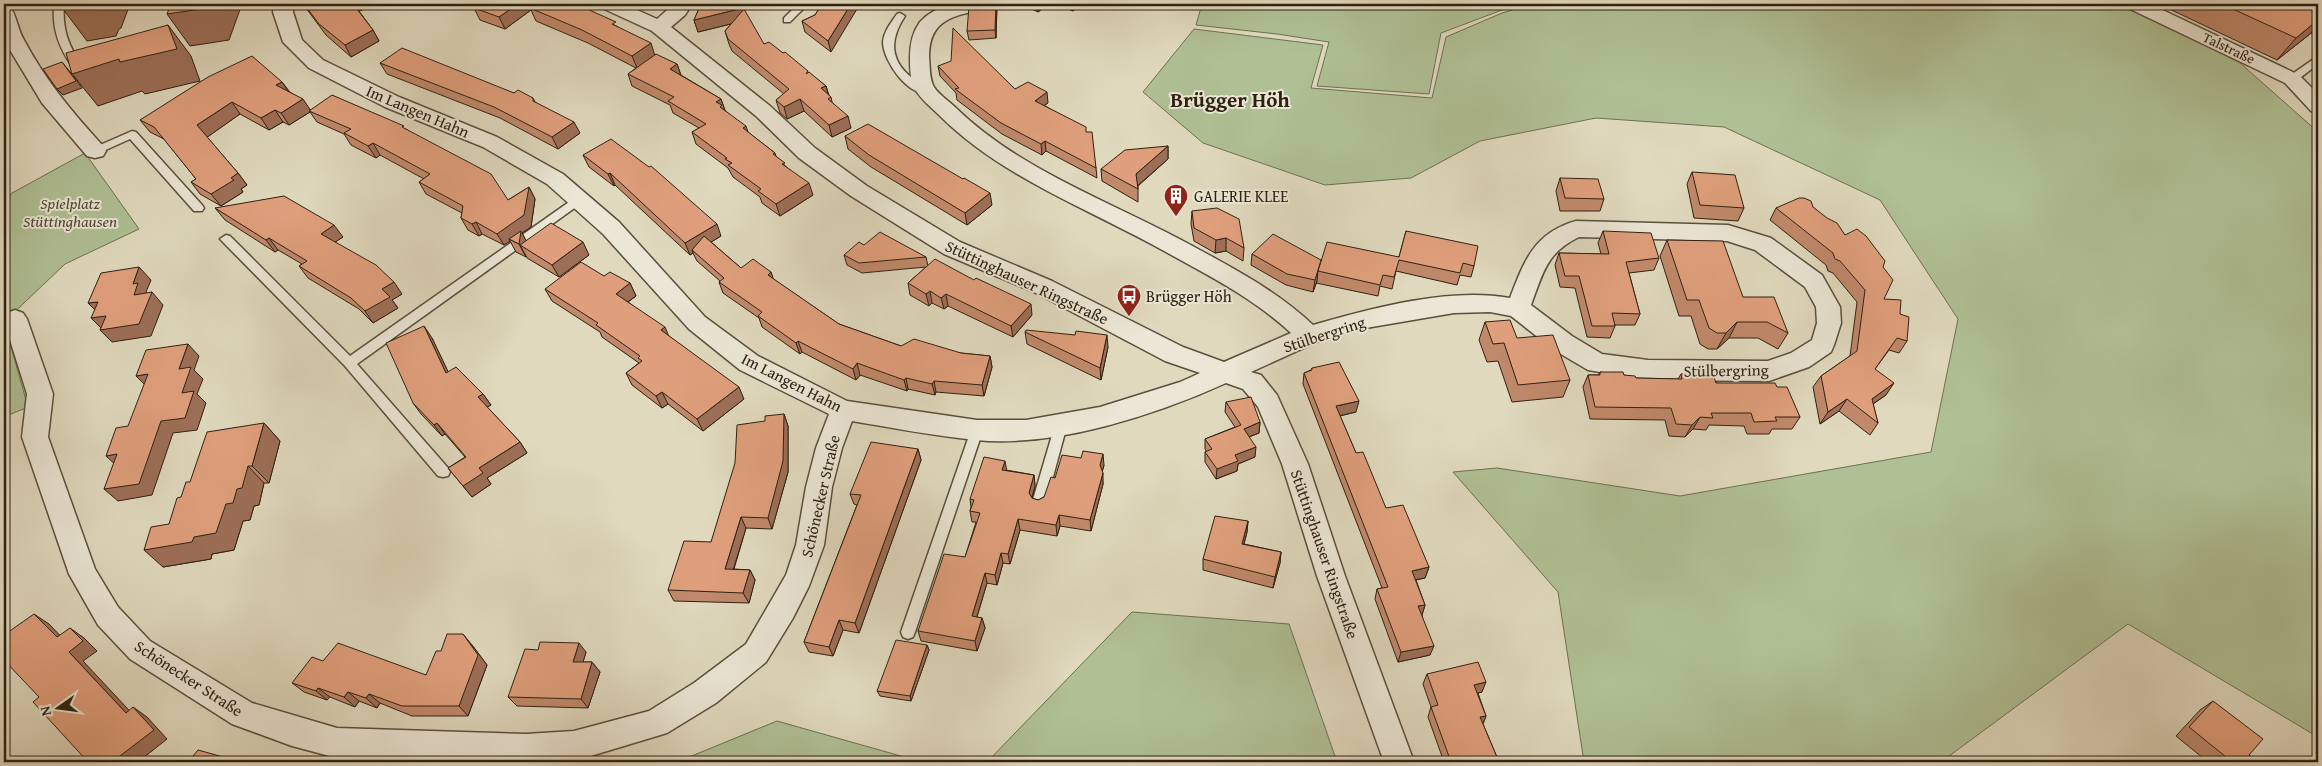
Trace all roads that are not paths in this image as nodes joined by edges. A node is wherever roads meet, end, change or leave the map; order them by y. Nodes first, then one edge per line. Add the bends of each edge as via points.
1 (59, 4) edge
2 (284, 4) edge
3 (609, 4) edge
4 (683, 4) edge
5 (803, 4) edge
6 (981, 4) edge
7 (2135, 4) edge
8 (2282, 4) edge
9 (4, 12) edge
10 (900, 16) dead end
11 (787, 20) dead end
12 (659, 27) junction
13 (2318, 33) edge
14 (2318, 59) edge
15 (86, 77) edge
16 (2292, 79) junction
17 (928, 92) junction
18 (2318, 106) edge
19 (95, 151) joint
20 (579, 199) junction
21 (198, 208) dead end
22 (226, 239) dead end
23 (1518, 308) junction
24 (15, 319) dead end
25 (1309, 335) junction
26 (349, 364) junction
27 (1222, 372) junction
28 (843, 410) junction
29 (1061, 425) junction
30 (977, 430) junction
31 (442, 472) dead end
32 (1039, 503) edge
33 (908, 632) dead end
34 (1398, 762) edge

1 - 15 lane via 57,29 63,48
2 - 20 street, Im Langen Hahn via 283,12 293,42 316,64 392,102 490,142 555,179
3 - 12 street, Stüttinghauser Ringstraße
4 - 12 street
5 - 11 lane
6 - 17 street via 943,15 921,34 919,57 924,88
7 - 16 street, Talstraße
8 - 13 lane
9 - 19 street via 13,39 49,98
10 - 17 lane via 890,31 888,46 892,62 917,88
12 - 27 street, Stüttinghauser Ringstraße via 763,111 807,152 859,191 935,238 1044,287 1174,354
14 - 16 lane
16 - 18 street
17 - 25 street via 972,134 1039,177 1134,225 1264,298 1288,314
19 - 21 lane via 132,134
20 - 26 lane
20 - 28 street, Im Langen Hahn via 611,228 697,323 749,363
22 - 26 lane
23 - 23 street, Stülbergring via 1539,254 1556,237 1576,229 1728,233 1763,244 1814,281 1828,306 1829,324 1822,345 1800,360 1769,371 1648,370 1597,363 1563,343
23 - 25 street, Stülbergring via 1490,303 1454,304 1360,320
24 - 28 street, Schönecker Straße via 40,394 35,437 84,574 108,616 140,650 243,714 337,743 526,748 574,746 656,724 705,693 756,653 791,593 810,545 819,487
25 - 27 street, Stülbergring
26 - 31 lane
27 - 29 street, Im Langen Hahn via 1179,392 1100,417
27 - 34 street, Stüttinghauser Ringstraße via 1252,382 1268,402 1295,464 1331,576
28 - 30 street, Im Langen Hahn
29 - 30 street, Im Langen Hahn via 1026,430
29 - 32 lane
30 - 33 lane

